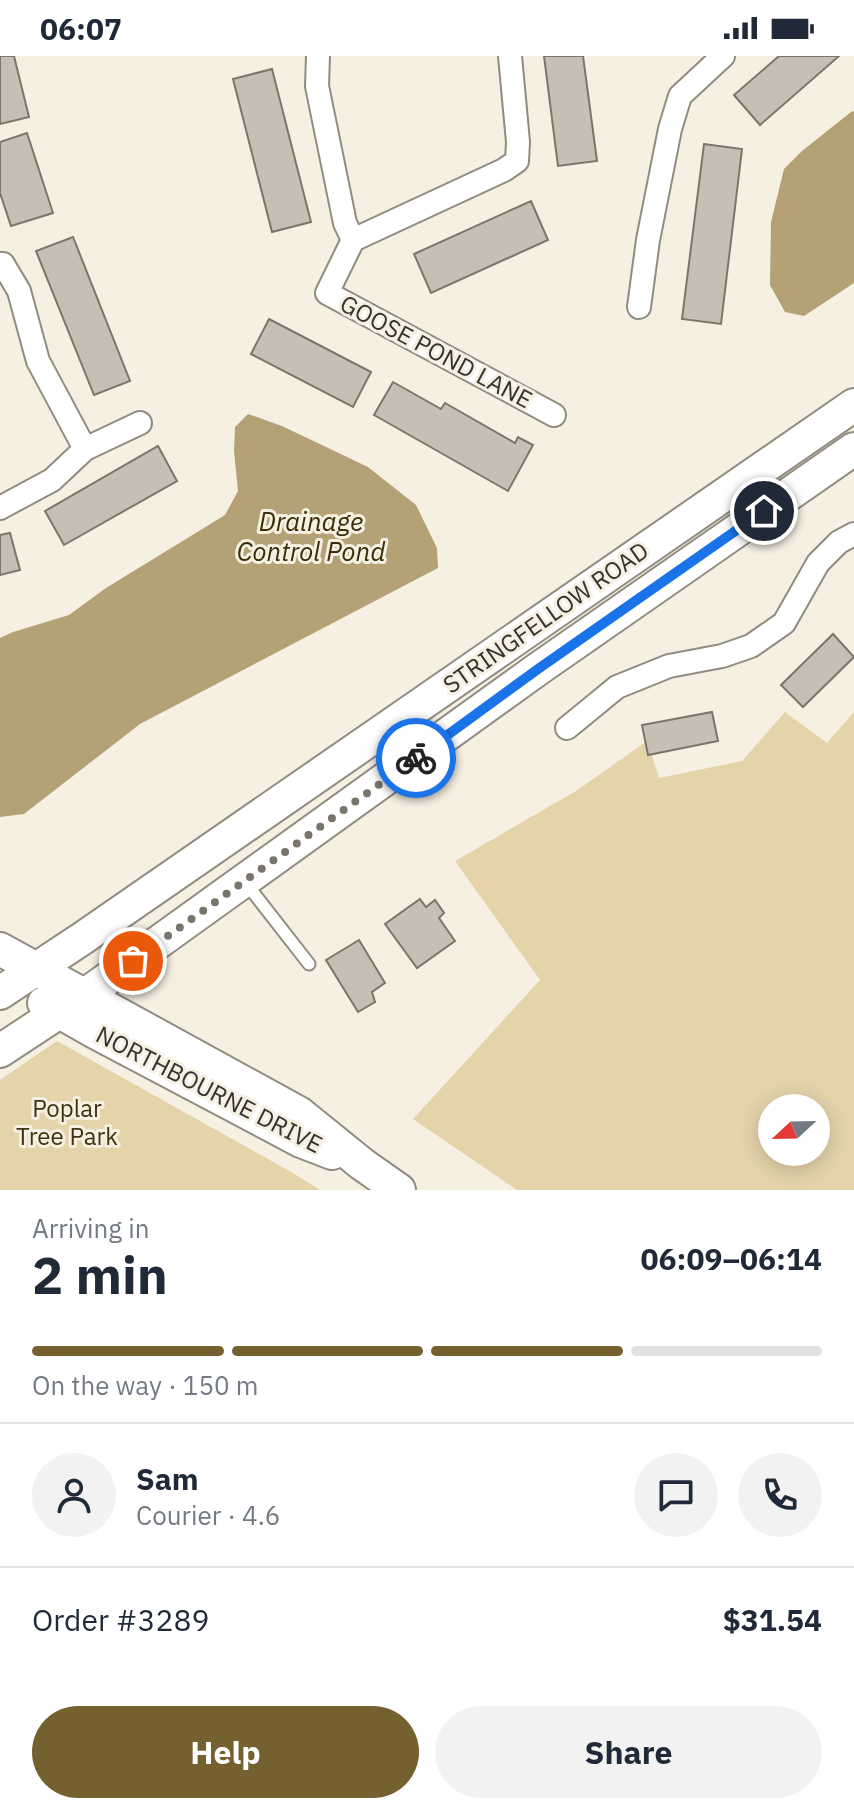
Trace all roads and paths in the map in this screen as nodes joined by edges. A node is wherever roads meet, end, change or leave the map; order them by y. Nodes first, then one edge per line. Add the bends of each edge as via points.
1 (318, 56) edge
2 (510, 56) edge
3 (723, 56) edge
4 (353, 240) junction
5 (0, 264) edge
6 (639, 307) dead end
7 (854, 405) edge
8 (554, 415) dead end
9 (140, 423) dead end
10 (85, 449) junction
11 (854, 449) edge
12 (0, 508) edge
13 (854, 534) edge
14 (567, 728) dead end
15 (244, 882) junction
16 (0, 949) edge
17 (309, 964) dead end
18 (12, 981) edge
19 (72, 1003) junction
20 (0, 1051) edge
21 (399, 1190) edge

1 - 4 street via 317,86
2 - 4 street via 517,161
3 - 6 street via 680,96
4 - 8 street, GOOSE POND LANE via 327,293
5 - 10 street via 19,291 38,361
7 - 18 main road, STRINGFELLOW ROAD
9 - 10 street
10 - 12 street via 52,480
11 - 15 main road, STRINGFELLOW ROAD
13 - 14 street via 818,563 784,623 751,646 669,666 617,687
15 - 17 lane
15 - 19 main road, STRINGFELLOW ROAD
16 - 18 main road, NORTHBOURNE DRIVE
18 - 19 main road, NORTHBOURNE DRIVE
19 - 20 main road, STRINGFELLOW ROAD
19 - 21 main road, NORTHBOURNE DRIVE via 301,1141 362,1164

